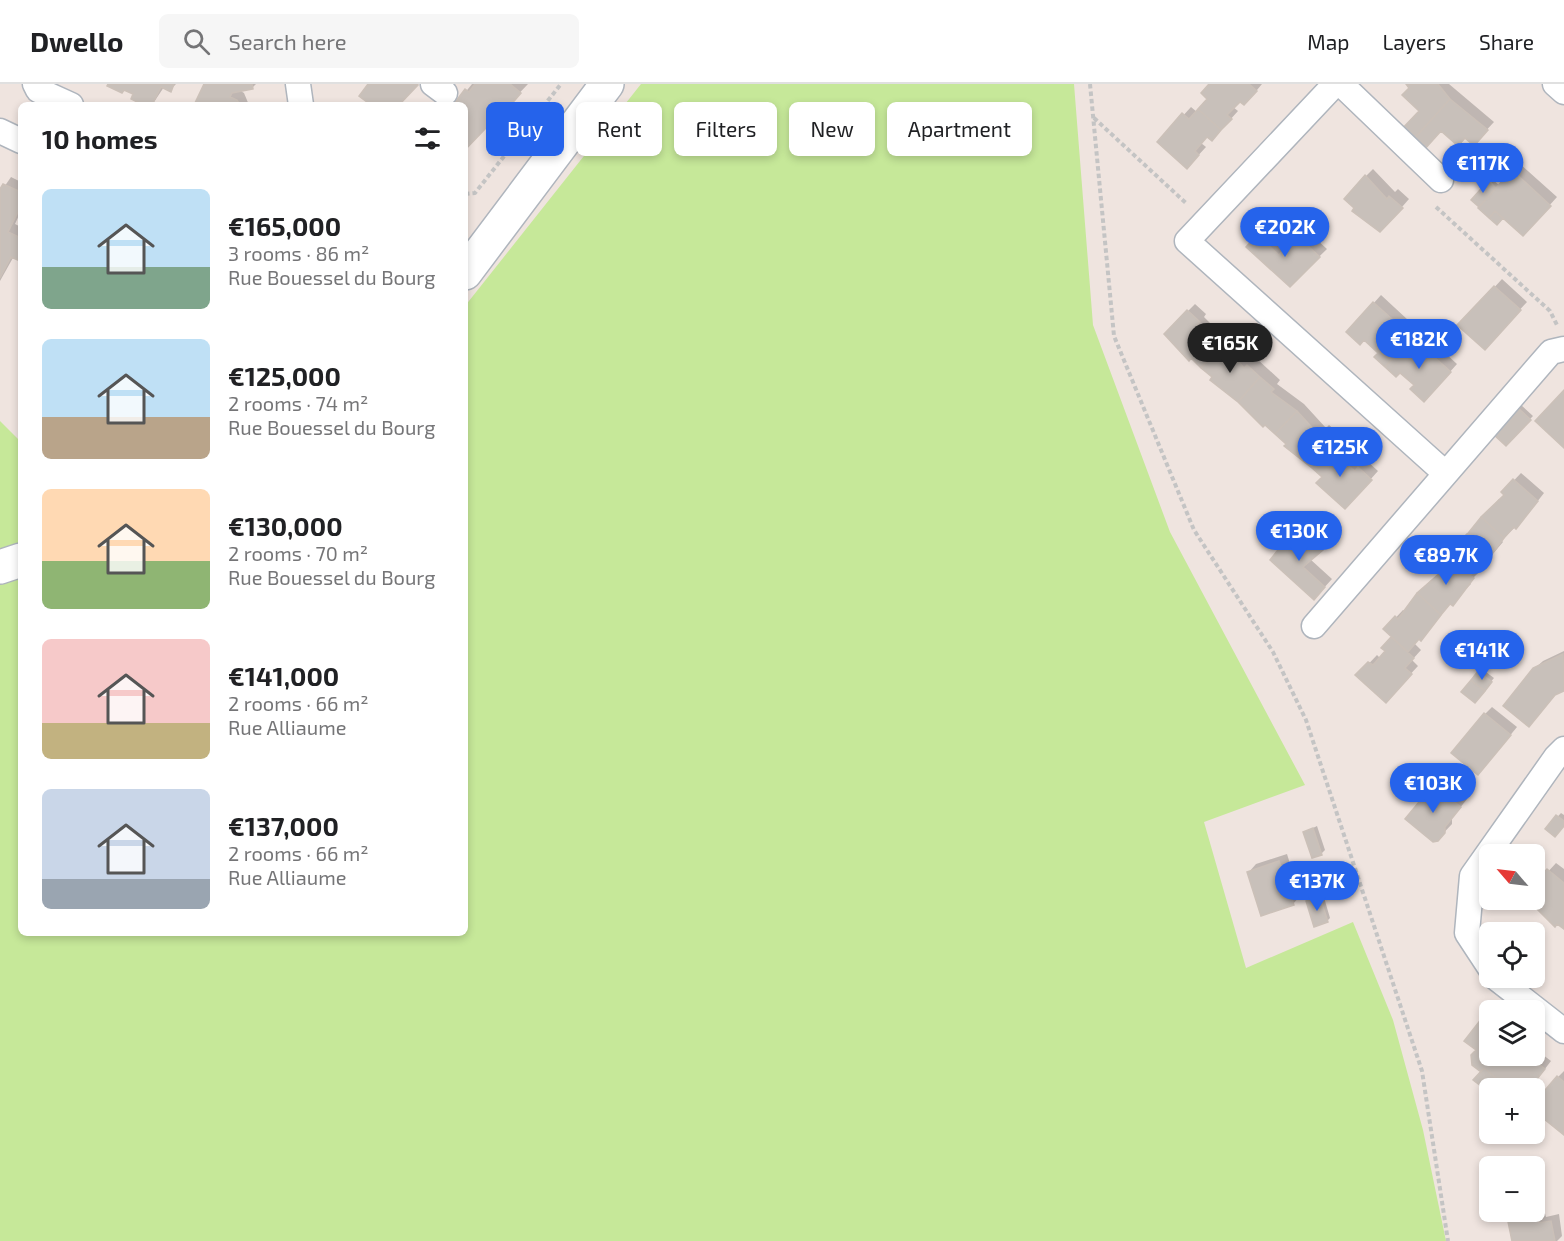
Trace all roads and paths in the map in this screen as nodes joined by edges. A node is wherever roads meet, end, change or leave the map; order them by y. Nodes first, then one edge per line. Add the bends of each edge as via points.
1 (35, 84) edge
2 (298, 84) edge
3 (561, 84) edge
4 (607, 84) edge
5 (1090, 84) edge
6 (1335, 84) edge
7 (1341, 84) edge
8 (1555, 84) edge
9 (1564, 92) edge
10 (64, 102) edge
11 (301, 102) edge
12 (1093, 117) junction
13 (0, 131) edge
14 (18, 140) edge
15 (1441, 180) joint
16 (468, 194) edge
17 (1205, 221) junction
18 (468, 269) edge
19 (1562, 339) edge
20 (1445, 473) junction
21 (18, 561) edge
22 (0, 567) edge
23 (1314, 626) dead end
24 (1564, 749) edge
25 (1479, 951) edge
26 (1509, 988) edge
27 (1564, 1031) edge
28 (1448, 1241) edge

1 - 10 street via 38,90
2 - 11 street
3 - 16 path via 475,193
4 - 18 street
5 - 12 path
6 - 17 street
7 - 15 street
8 - 9 street
12 - 17 path
12 - 28 path via 1114,336 1194,530 1273,652 1306,720 1422,1071
13 - 14 street
15 - 19 path via 1430,201 1550,311
17 - 20 street via 1187,241
19 - 20 street
20 - 23 street
21 - 22 street
24 - 25 street via 1472,876 1467,933
26 - 27 street

